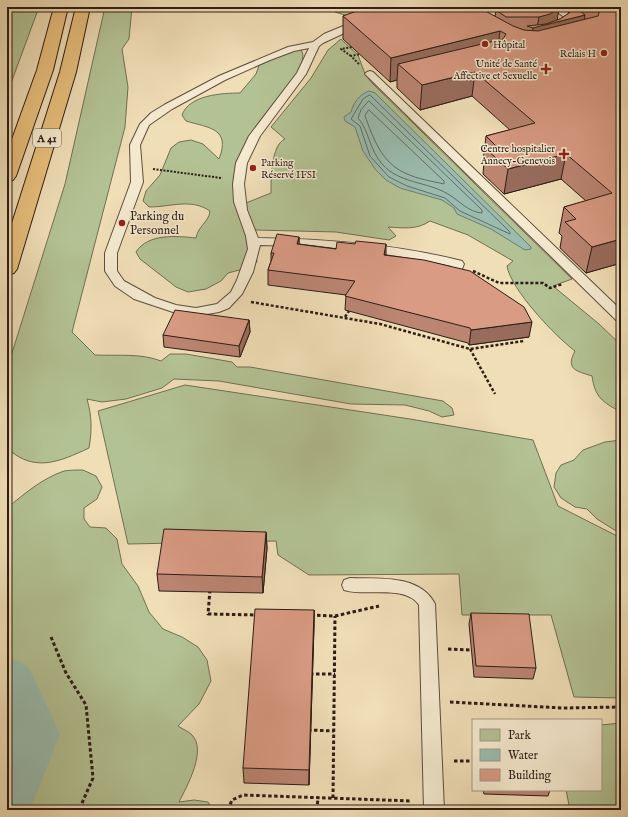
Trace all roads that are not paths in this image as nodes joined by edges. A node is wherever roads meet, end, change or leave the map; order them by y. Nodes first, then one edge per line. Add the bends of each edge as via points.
1 (61, 7) edge
2 (83, 7) edge
3 (396, 7) edge
4 (544, 7) edge
5 (555, 7) edge
6 (562, 24) edge
7 (590, 33) edge
8 (315, 44) junction
9 (370, 74) dead end
10 (7, 176) edge
11 (254, 241) junction
12 (7, 269) edge
13 (454, 276) edge
14 (621, 317) edge
15 (350, 584) dead end
16 (434, 806) edge

1 - 10 highway, A 41 via 45,70
2 - 12 highway, A 41 via 68,72
3 - 8 lane via 332,34
4 - 6 lane via 561,20
5 - 7 lane
8 - 11 lane via 309,61 287,95 259,127 241,162 238,198
8 - 11 lane via 291,49 268,58 187,96 154,115 145,124 135,145 137,182 111,253 110,264 113,276 123,288 136,295 199,312 226,305 232,299 254,249
9 - 14 lane via 388,86
11 - 13 lane via 303,242 419,254 458,264
15 - 16 lane via 402,588 416,592 425,600

